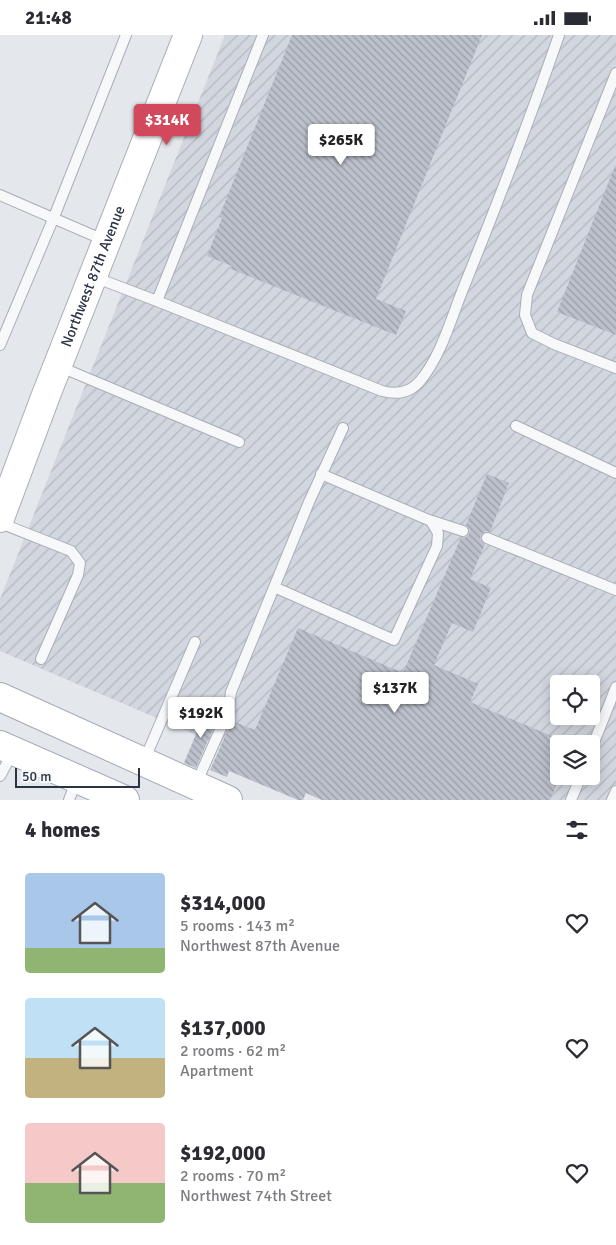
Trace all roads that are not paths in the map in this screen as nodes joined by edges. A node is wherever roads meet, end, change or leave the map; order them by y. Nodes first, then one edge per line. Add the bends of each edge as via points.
1 (126, 35) edge
2 (188, 35) edge
3 (263, 35) edge
4 (560, 35) edge
5 (616, 73) edge
6 (0, 195) edge
7 (54, 217) junction
8 (107, 241) junction
9 (93, 276) junction
10 (157, 301) junction
11 (0, 345) edge
12 (58, 366) junction
13 (616, 368) edge
14 (516, 426) dead end
15 (343, 428) dead end
16 (239, 442) dead end
17 (616, 473) edge
18 (321, 474) junction
19 (0, 518) edge
20 (429, 520) junction
21 (0, 523) edge
22 (463, 531) dead end
23 (487, 538) dead end
24 (274, 587) junction
25 (616, 590) edge
26 (195, 643) dead end
27 (41, 659) dead end
28 (616, 687) edge
29 (0, 697) edge
30 (597, 735) edge
31 (7, 748) edge
32 (143, 761) junction
33 (0, 777) edge
34 (196, 785) junction
35 (577, 785) edge
36 (73, 789) edge
37 (616, 791) edge
38 (125, 800) edge
39 (228, 800) edge
40 (571, 800) edge
41 (612, 800) edge

1 - 7 lane
2 - 8 main road, Northwest 87th Avenue
3 - 10 lane
4 - 10 lane via 513,166 442,341 427,371 413,387 398,393 382,391
5 - 13 lane via 527,295 525,315 532,333
6 - 7 lane
7 - 8 lane
7 - 11 lane
8 - 9 main road, Northwest 87th Avenue
9 - 10 lane
9 - 12 main road, Northwest 87th Avenue
12 - 16 lane
12 - 19 main road, Northwest 87th Avenue
14 - 17 lane
15 - 18 lane
18 - 20 lane
18 - 24 lane
20 - 22 lane
20 - 24 lane via 438,533 437,546 394,640
21 - 27 lane via 72,551 80,563 78,575
23 - 25 lane
24 - 34 lane via 231,693 228,712
26 - 32 lane
28 - 30 lane
29 - 32 main road
31 - 33 lane
31 - 36 main road
32 - 34 main road
34 - 39 main road
35 - 40 lane
36 - 38 main road
37 - 41 lane

